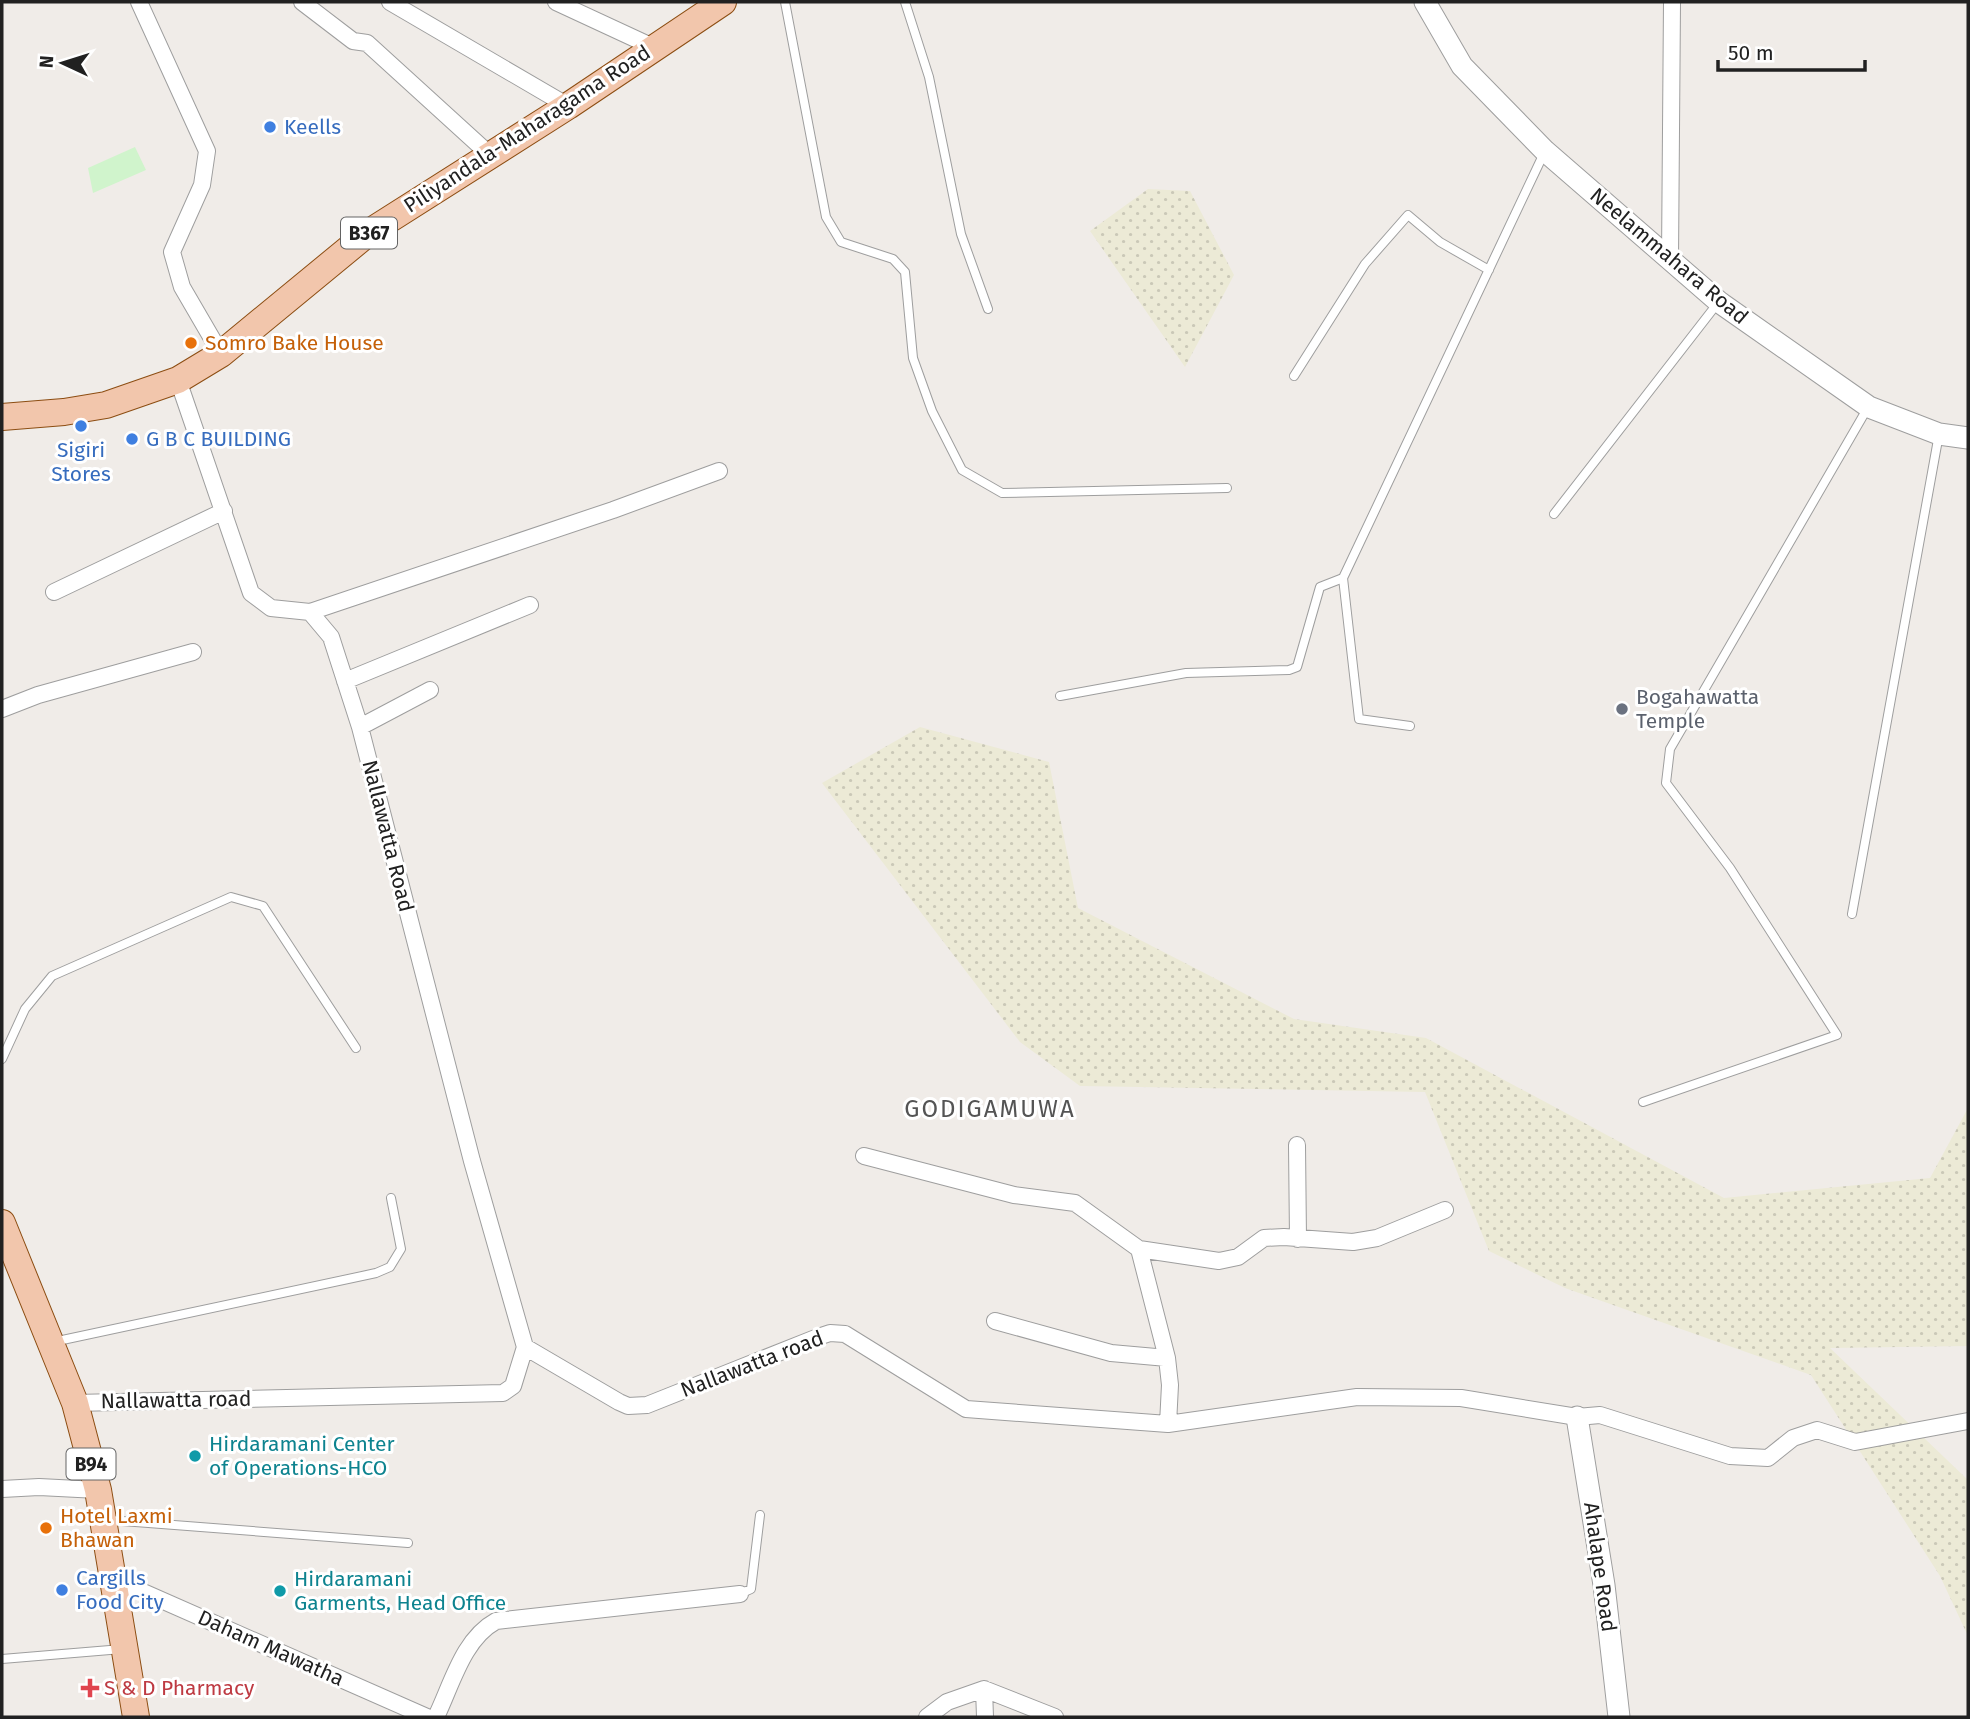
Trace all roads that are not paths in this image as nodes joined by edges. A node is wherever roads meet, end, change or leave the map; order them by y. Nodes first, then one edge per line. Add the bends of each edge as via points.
1 (139, 2) edge
2 (302, 2) edge
3 (390, 2) edge
4 (556, 2) edge
5 (723, 2) edge
6 (785, 2) edge
7 (905, 2) edge
8 (1425, 2) edge
9 (1672, 2) edge
10 (653, 47) junction
11 (568, 106) junction
12 (1545, 151) junction
13 (490, 155) junction
14 (1670, 259) junction
15 (1489, 270) junction
16 (1718, 302) junction
17 (988, 309) dead end
18 (221, 354) junction
19 (1294, 376) dead end
20 (178, 380) junction
21 (1869, 407) junction
22 (2, 417) edge
23 (1939, 434) junction
24 (1968, 438) edge
25 (719, 471) dead end
26 (1227, 488) dead end
27 (224, 511) junction
28 (1554, 514) dead end
29 (1343, 578) junction
30 (54, 592) dead end
31 (530, 606) dead end
32 (310, 612) junction
33 (193, 652) dead end
34 (345, 681) junction
35 (430, 690) dead end
36 (1060, 696) dead end
37 (2, 709) edge
38 (1410, 726) dead end
39 (360, 727) junction
40 (1852, 914) dead end
41 (356, 1048) dead end
42 (2, 1059) edge
43 (1643, 1102) dead end
44 (1297, 1145) dead end
45 (864, 1156) dead end
46 (391, 1198) dead end
47 (1445, 1210) dead end
48 (4, 1234) edge
49 (1298, 1239) junction
50 (1139, 1249) junction
51 (995, 1321) dead end
52 (50, 1343) junction
53 (525, 1347) junction
54 (1167, 1358) junction
55 (75, 1403) junction
56 (1577, 1417) junction
57 (1968, 1421) edge
58 (1168, 1424) junction
59 (2, 1489) edge
60 (97, 1490) junction
61 (760, 1515) dead end
62 (102, 1519) junction
63 (408, 1543) dead end
64 (114, 1586) junction
65 (740, 1594) joint
66 (125, 1649) junction
67 (2, 1659) edge
68 (984, 1689) junction
69 (136, 1717) edge
70 (427, 1717) edge
71 (436, 1717) edge
72 (927, 1717) edge
73 (985, 1717) edge
74 (1055, 1717) edge
75 (1619, 1717) edge

1 - 18 street via 207,151 202,185 172,252 182,287
2 - 13 street via 353,41 367,43
3 - 11 street
4 - 10 street
5 - 10 main road, Piliyandala-Maharagama Road / B367
6 - 26 lane via 826,217 841,242 893,259 905,272 913,358 932,411 962,470 1002,493
7 - 17 lane via 929,77 961,234
8 - 12 street, Neelammahara Road via 1462,66
9 - 14 street
10 - 11 main road, Piliyandala-Maharagama Road / B367
11 - 13 main road, Piliyandala-Maharagama Road / B367
12 - 14 street, Neelammahara Road
12 - 15 lane
13 - 18 main road, Piliyandala-Maharagama Road / B367 via 368,233
14 - 16 street, Neelammahara Road
15 - 19 lane via 1440,243 1408,215 1365,264
15 - 29 lane
16 - 21 street, Neelammahara Road
16 - 28 lane
18 - 20 main road, Piliyandala-Maharagama Road / B367
20 - 22 main road, Piliyandala-Maharagama Road / B367 via 106,405
20 - 27 street
21 - 23 street, Neelammahara Road
21 - 43 lane via 1670,749 1666,783 1730,868 1838,1035
23 - 24 street, Neelammahara Road
23 - 40 lane
25 - 32 street
27 - 30 street
27 - 32 street via 251,593 271,608
29 - 36 lane via 1320,587 1297,667 1186,673
29 - 38 lane via 1359,719
31 - 34 street
32 - 34 street, Nallawatta Road via 331,637
33 - 37 street
34 - 39 street, Nallawatta Road
35 - 39 street
39 - 53 street, Nallawatta Road
41 - 42 lane via 263,906 231,897 52,976 24,1009
44 - 49 street
45 - 50 street via 1014,1195 1075,1203
46 - 52 lane via 401,1249 390,1266 376,1273
47 - 49 street via 1377,1238 1353,1242
48 - 52 main road, B94
49 - 50 street via 1265,1238 1238,1256 1219,1261
50 - 54 street
51 - 54 street via 1111,1353
52 - 55 main road, B94
53 - 55 street, Nallawatta road via 513,1386 503,1393
53 - 58 street, Nallawatta road via 620,1402 637,1407 838,1332 966,1409
54 - 58 street
55 - 60 main road, B94
56 - 57 street, Nallawatta road via 1601,1415 1730,1456 1768,1458 1793,1438 1817,1430 1855,1442
56 - 58 street, Nallawatta road via 1461,1398 1357,1397
56 - 75 street, Ahalape Road
59 - 60 street
60 - 62 main road, B94
61 - 65 lane via 751,1589
62 - 63 lane
62 - 64 main road, B94
64 - 66 main road, B94
64 - 70 street, Daham Mawatha via 134,1588
65 - 71 street via 496,1621 472,1640
66 - 67 lane
66 - 69 main road, B94
68 - 72 street via 947,1702
68 - 73 street
68 - 74 street

